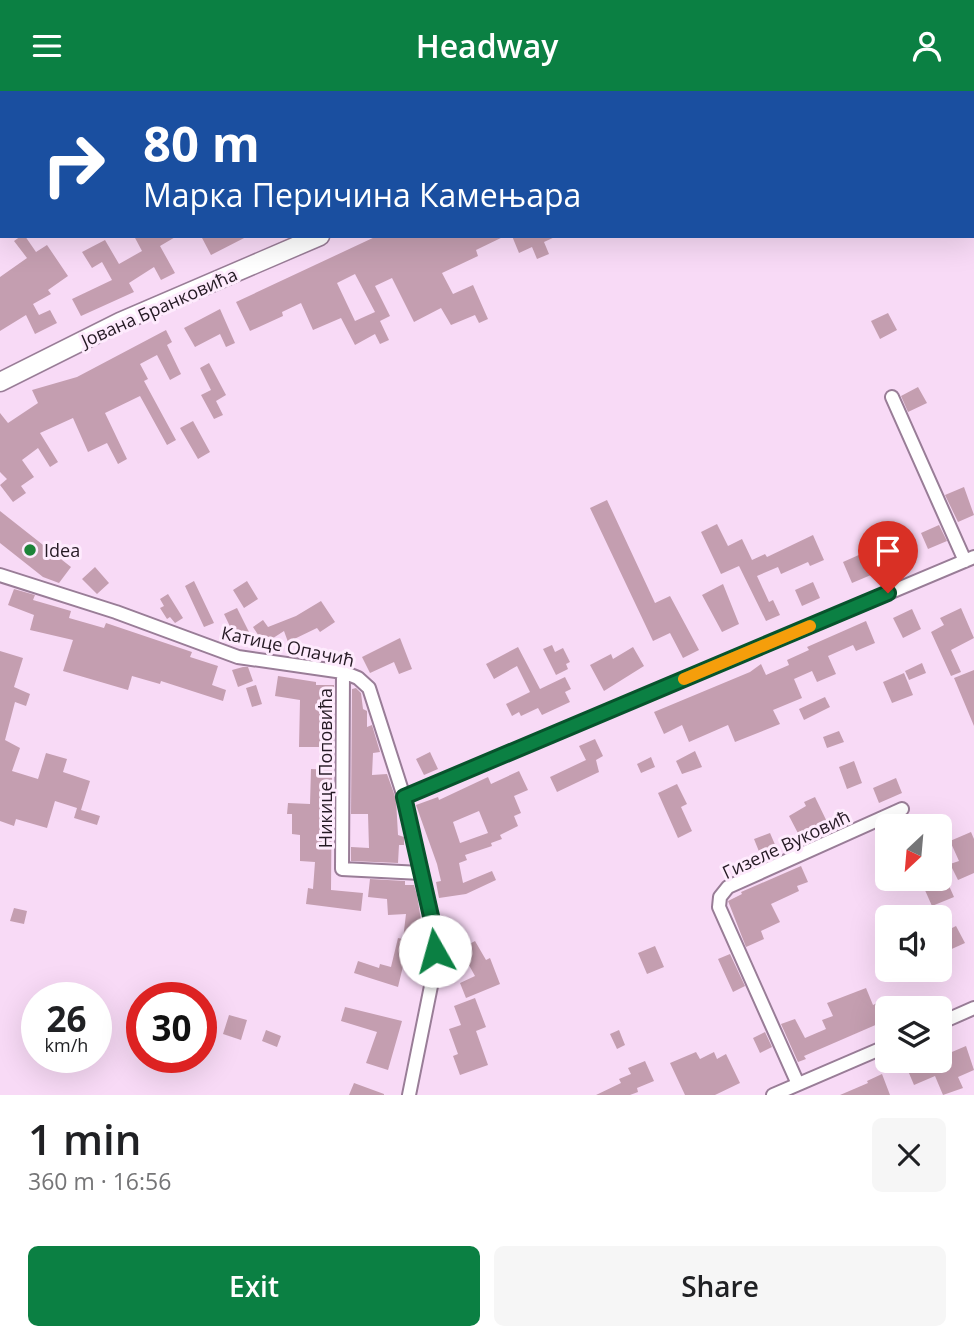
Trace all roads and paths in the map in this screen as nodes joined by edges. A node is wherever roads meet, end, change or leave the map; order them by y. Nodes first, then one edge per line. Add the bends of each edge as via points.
1 (315, 238) edge
2 (0, 382) edge
3 (892, 397) dead end
4 (970, 559) edge
5 (0, 575) edge
6 (343, 672) junction
7 (404, 797) junction
8 (902, 809) dead end
9 (421, 873) junction
10 (974, 1008) edge
11 (952, 1018) edge
12 (875, 1051) edge
13 (798, 1084) junction
14 (409, 1095) edge
15 (773, 1095) edge

1 - 2 main road, Јована Бранковића via 120,322
3 - 4 street
4 - 7 street
5 - 6 street, Катице Опачић via 116,611 238,657
6 - 7 street, Катице Опачић via 364,682 372,694
6 - 9 street, Никице Поповића via 342,869
7 - 9 street, Катице Опачић
8 - 13 street, Гизеле Вуковић via 728,887 720,897 719,907
9 - 14 street, Катице Опачић via 435,951
10 - 11 street
12 - 13 street
13 - 15 street

